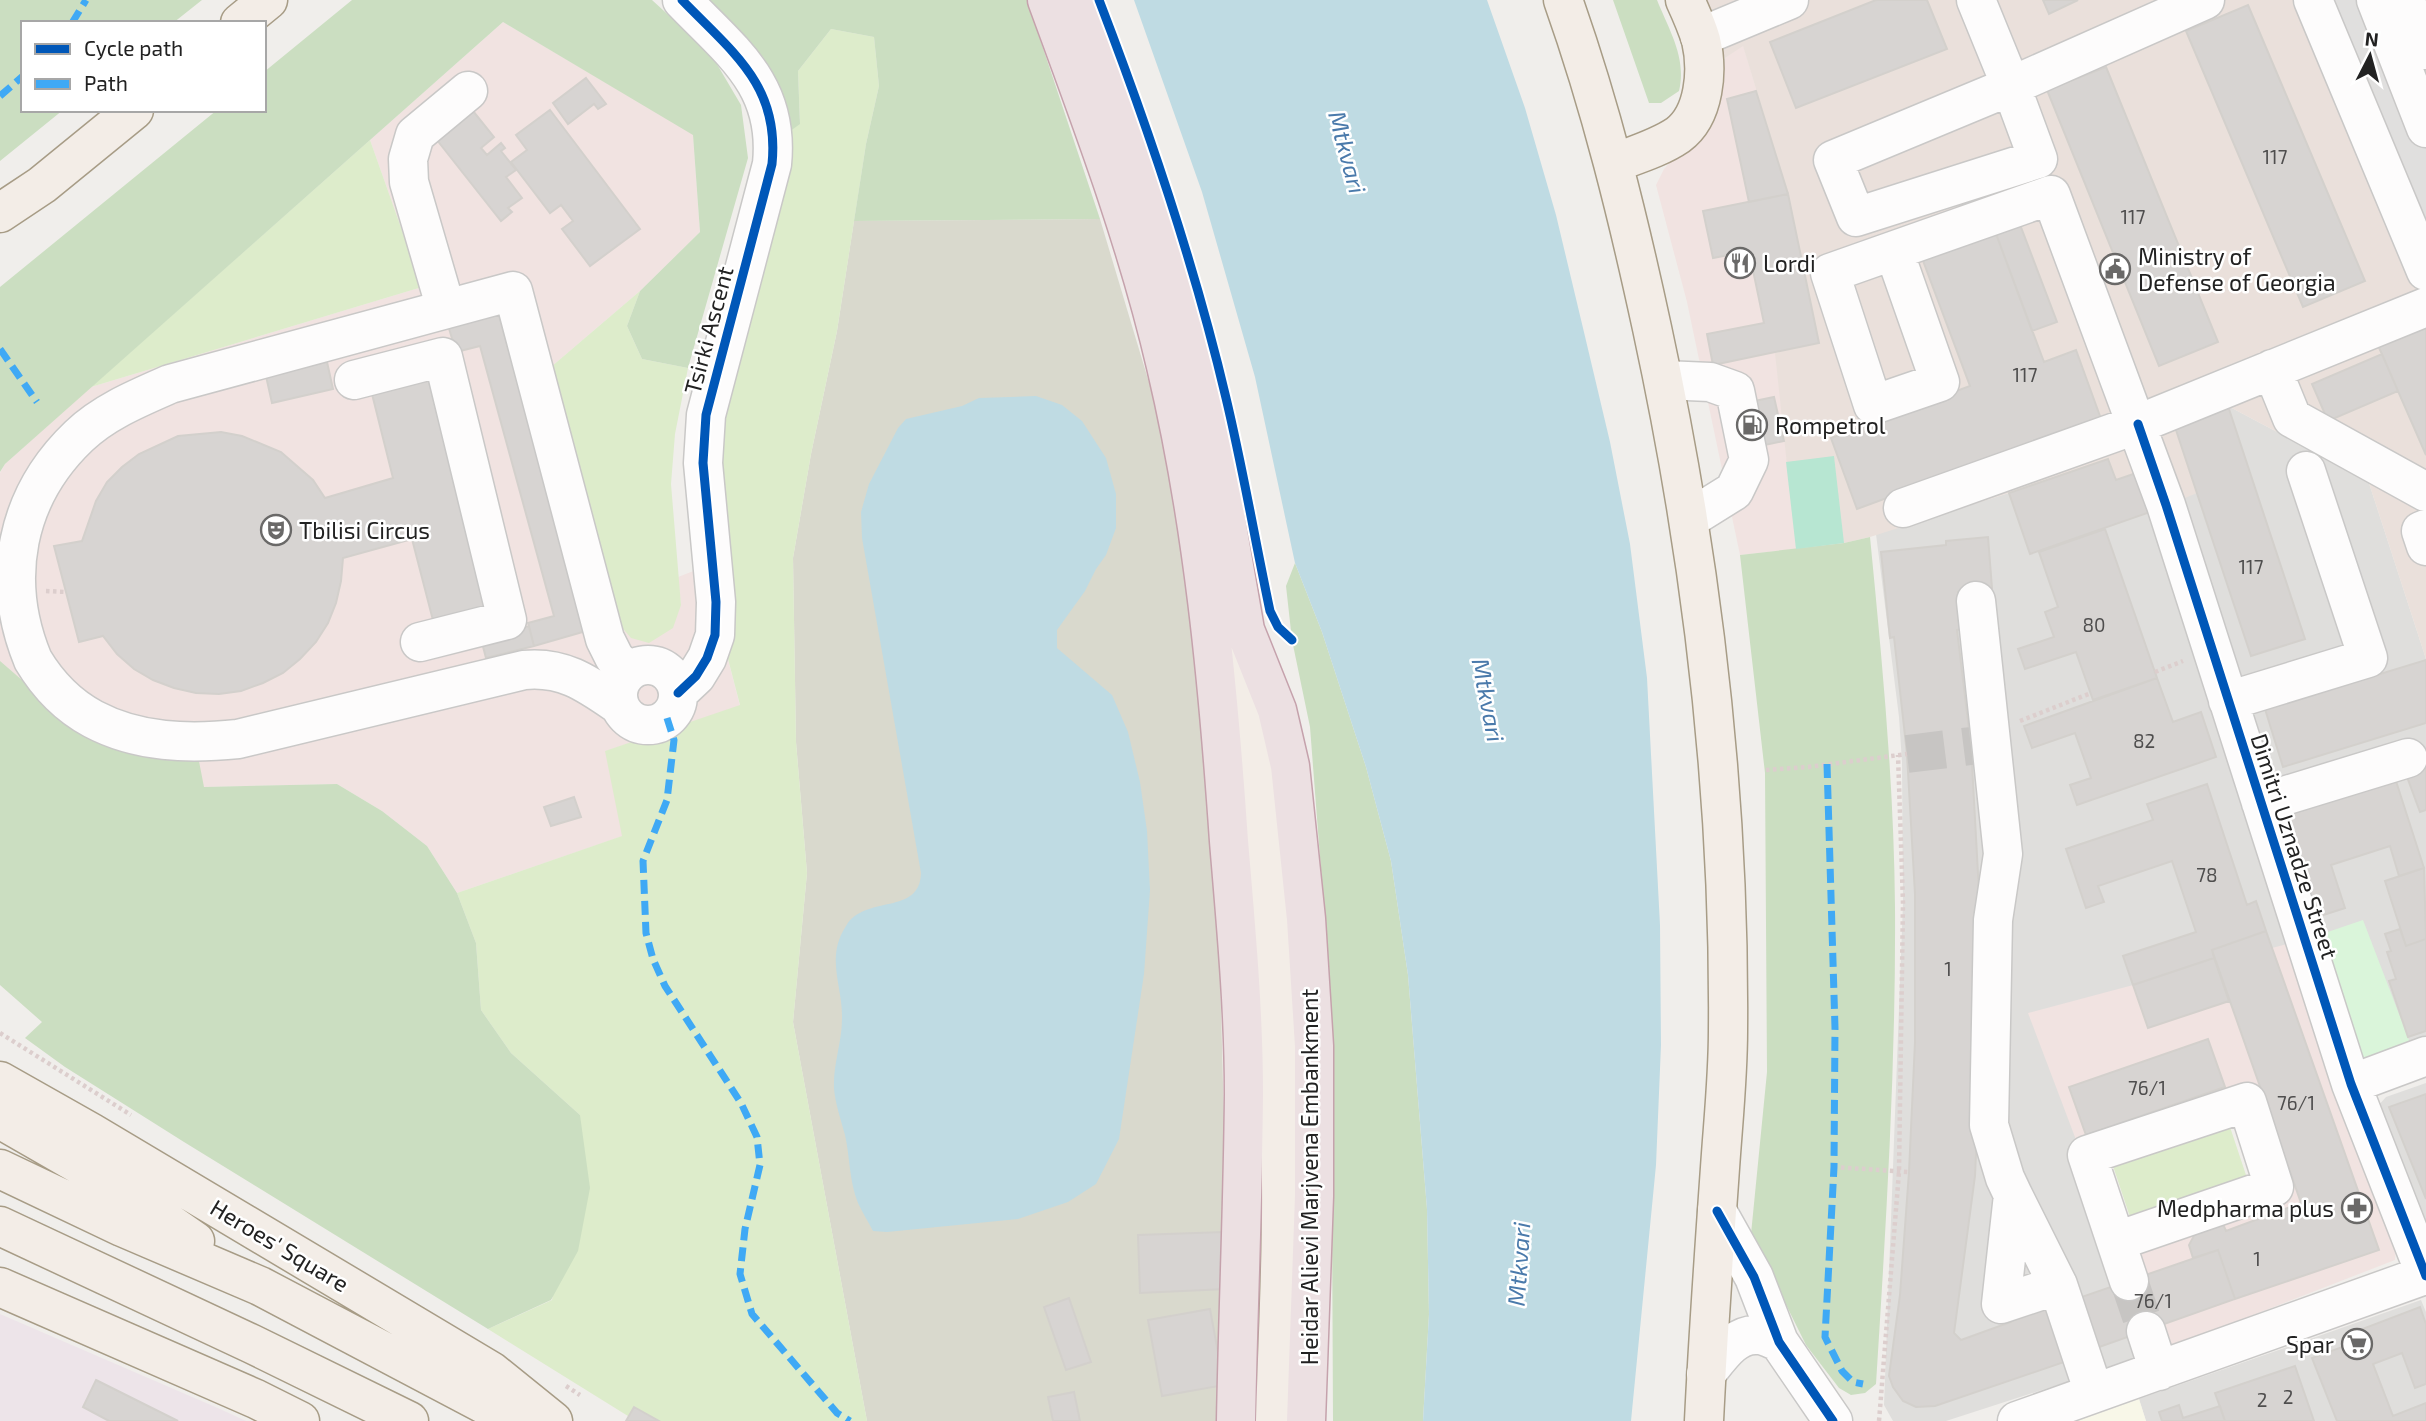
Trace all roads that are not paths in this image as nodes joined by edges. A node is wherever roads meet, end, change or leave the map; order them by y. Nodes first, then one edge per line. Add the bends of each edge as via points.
1 (268, 0) edge
2 (682, 0) edge
3 (1047, 0) edge
4 (1079, 0) edge
5 (1563, 0) edge
6 (1685, 0) edge
7 (1789, 0) edge
8 (1976, 0) edge
9 (2205, 0) edge
10 (2313, 0) edge
11 (2376, 0) edge
12 (2405, 0) edge
13 (242, 21) edge
14 (1700, 37) junction
15 (2426, 50) edge
16 (2011, 86) junction
17 (468, 91) dead end
18 (132, 112) edge
19 (2426, 128) edge
20 (1614, 163) junction
21 (42, 185) junction
22 (0, 213) edge
23 (0, 232) edge
24 (1894, 251) dead end
25 (2426, 271) edge
26 (2426, 307) edge
27 (446, 309) junction
28 (2272, 369) junction
29 (354, 380) dead end
30 (1664, 380) junction
31 (2138, 424) junction
32 (2306, 471) dead end
33 (2426, 492) edge
34 (1903, 508) dead end
35 (1689, 519) junction
36 (2426, 529) edge
37 (2426, 545) edge
38 (1976, 601) dead end
39 (1245, 629) junction
40 (420, 642) dead end
41 (623, 689) junction
42 (2228, 701) junction
43 (2408, 758) dead end
44 (2261, 803) junction
45 (2426, 1056) edge
46 (0, 1081) edge
47 (2351, 1084) junction
48 (0, 1119) edge
49 (0, 1169) edge
50 (2012, 1195) junction
51 (1717, 1211) junction
52 (0, 1226) edge
53 (2117, 1241) junction
54 (2426, 1275) edge
55 (2129, 1281) tunnel mouth
56 (2057, 1285) junction
57 (260, 1286) junction
58 (0, 1287) edge
59 (2146, 1331) tunnel mouth
60 (1779, 1342) junction
61 (252, 1344) junction
62 (2159, 1371) junction
63 (1706, 1374) junction
64 (2094, 1393) junction
65 (249, 1410) edge
66 (300, 1421) edge
67 (322, 1421) edge
68 (364, 1421) edge
69 (409, 1421) edge
70 (516, 1421) edge
71 (552, 1421) edge
72 (1236, 1421) edge
73 (1275, 1421) edge
74 (1306, 1421) edge
75 (1704, 1421) edge
76 (1833, 1421) edge
77 (2017, 1421) edge

1 - 13 main road
2 - 41 street, Tsirki Ascent via 744,65 767,102 774,143 706,415 703,463 715,635 701,667 678,693 678,702 667,718 650,725 631,720
3 - 72 highway via 1151,307 1185,456 1210,612 1244,1092
4 - 39 highway, Heidar Alievi Marjvena Embankment via 1182,306 1207,410
5 - 20 main road
6 - 14 main road
7 - 14 street
8 - 16 street
9 - 16 street
10 - 25 street
11 - 19 street
12 - 15 street
14 - 20 main road via 1702,91 1691,122 1662,144
16 - 16 street via 1833,160 1856,217 2038,159
17 - 27 street via 415,135 408,159 409,182
18 - 21 main road
20 - 30 main road
21 - 22 main road
21 - 23 main road
24 - 31 street, Dimitri Uznadze Street via 2052,195
26 - 28 street
27 - 41 street, Tsirki Ascent via 513,291 605,639
27 - 41 street, Tsirki Ascent via 170,384 105,416 79,436 29,499 15,529 7,562 9,601 26,649 65,701 94,720 162,741 238,739 542,668 588,684
28 - 31 street
28 - 33 street via 2292,418
29 - 40 street via 443,357 447,370 507,620
30 - 35 main road
30 - 35 street via 1710,382 1735,391 1749,460 1734,491
31 - 34 street
31 - 42 street, Dimitri Uznadze Street
32 - 42 street via 2368,658
35 - 51 main road via 1711,683 1728,951 1728,1035
36 - 37 street via 2421,531
38 - 50 street via 1982,745 2003,854 1993,920 1989,1125
39 - 73 main road via 1279,1101
39 - 74 highway, Heidar Alievi Marjvena Embankment via 1277,710 1290,766 1311,984 1314,1170
42 - 44 street, Dimitri Uznadze Street
43 - 44 street
44 - 47 street, Dimitri Uznadze Street
45 - 47 street
46 - 71 main road, Heroes' Square via 491,1371
47 - 54 street, Dimitri Uznadze Street
48 - 57 main road, Heroes' Square via 113,1184
49 - 57 main road, Heroes' Square
50 - 56 street
50 - 56 street via 2001,1304
51 - 60 street via 1754,1277
51 - 63 main road
52 - 61 main road
53 - 53 street via 2087,1155 2247,1102 2274,1187
53 - 55 street
54 - 62 street
56 - 64 street
57 - 70 main road, Heroes' Square
58 - 65 main road
59 - 62 street
60 - 63 street via 1759,1335 1744,1337 1730,1345
60 - 76 street
61 - 68 main road
61 - 69 main road
62 - 64 street
63 - 75 main road
64 - 77 street
65 - 66 main road
65 - 67 main road

